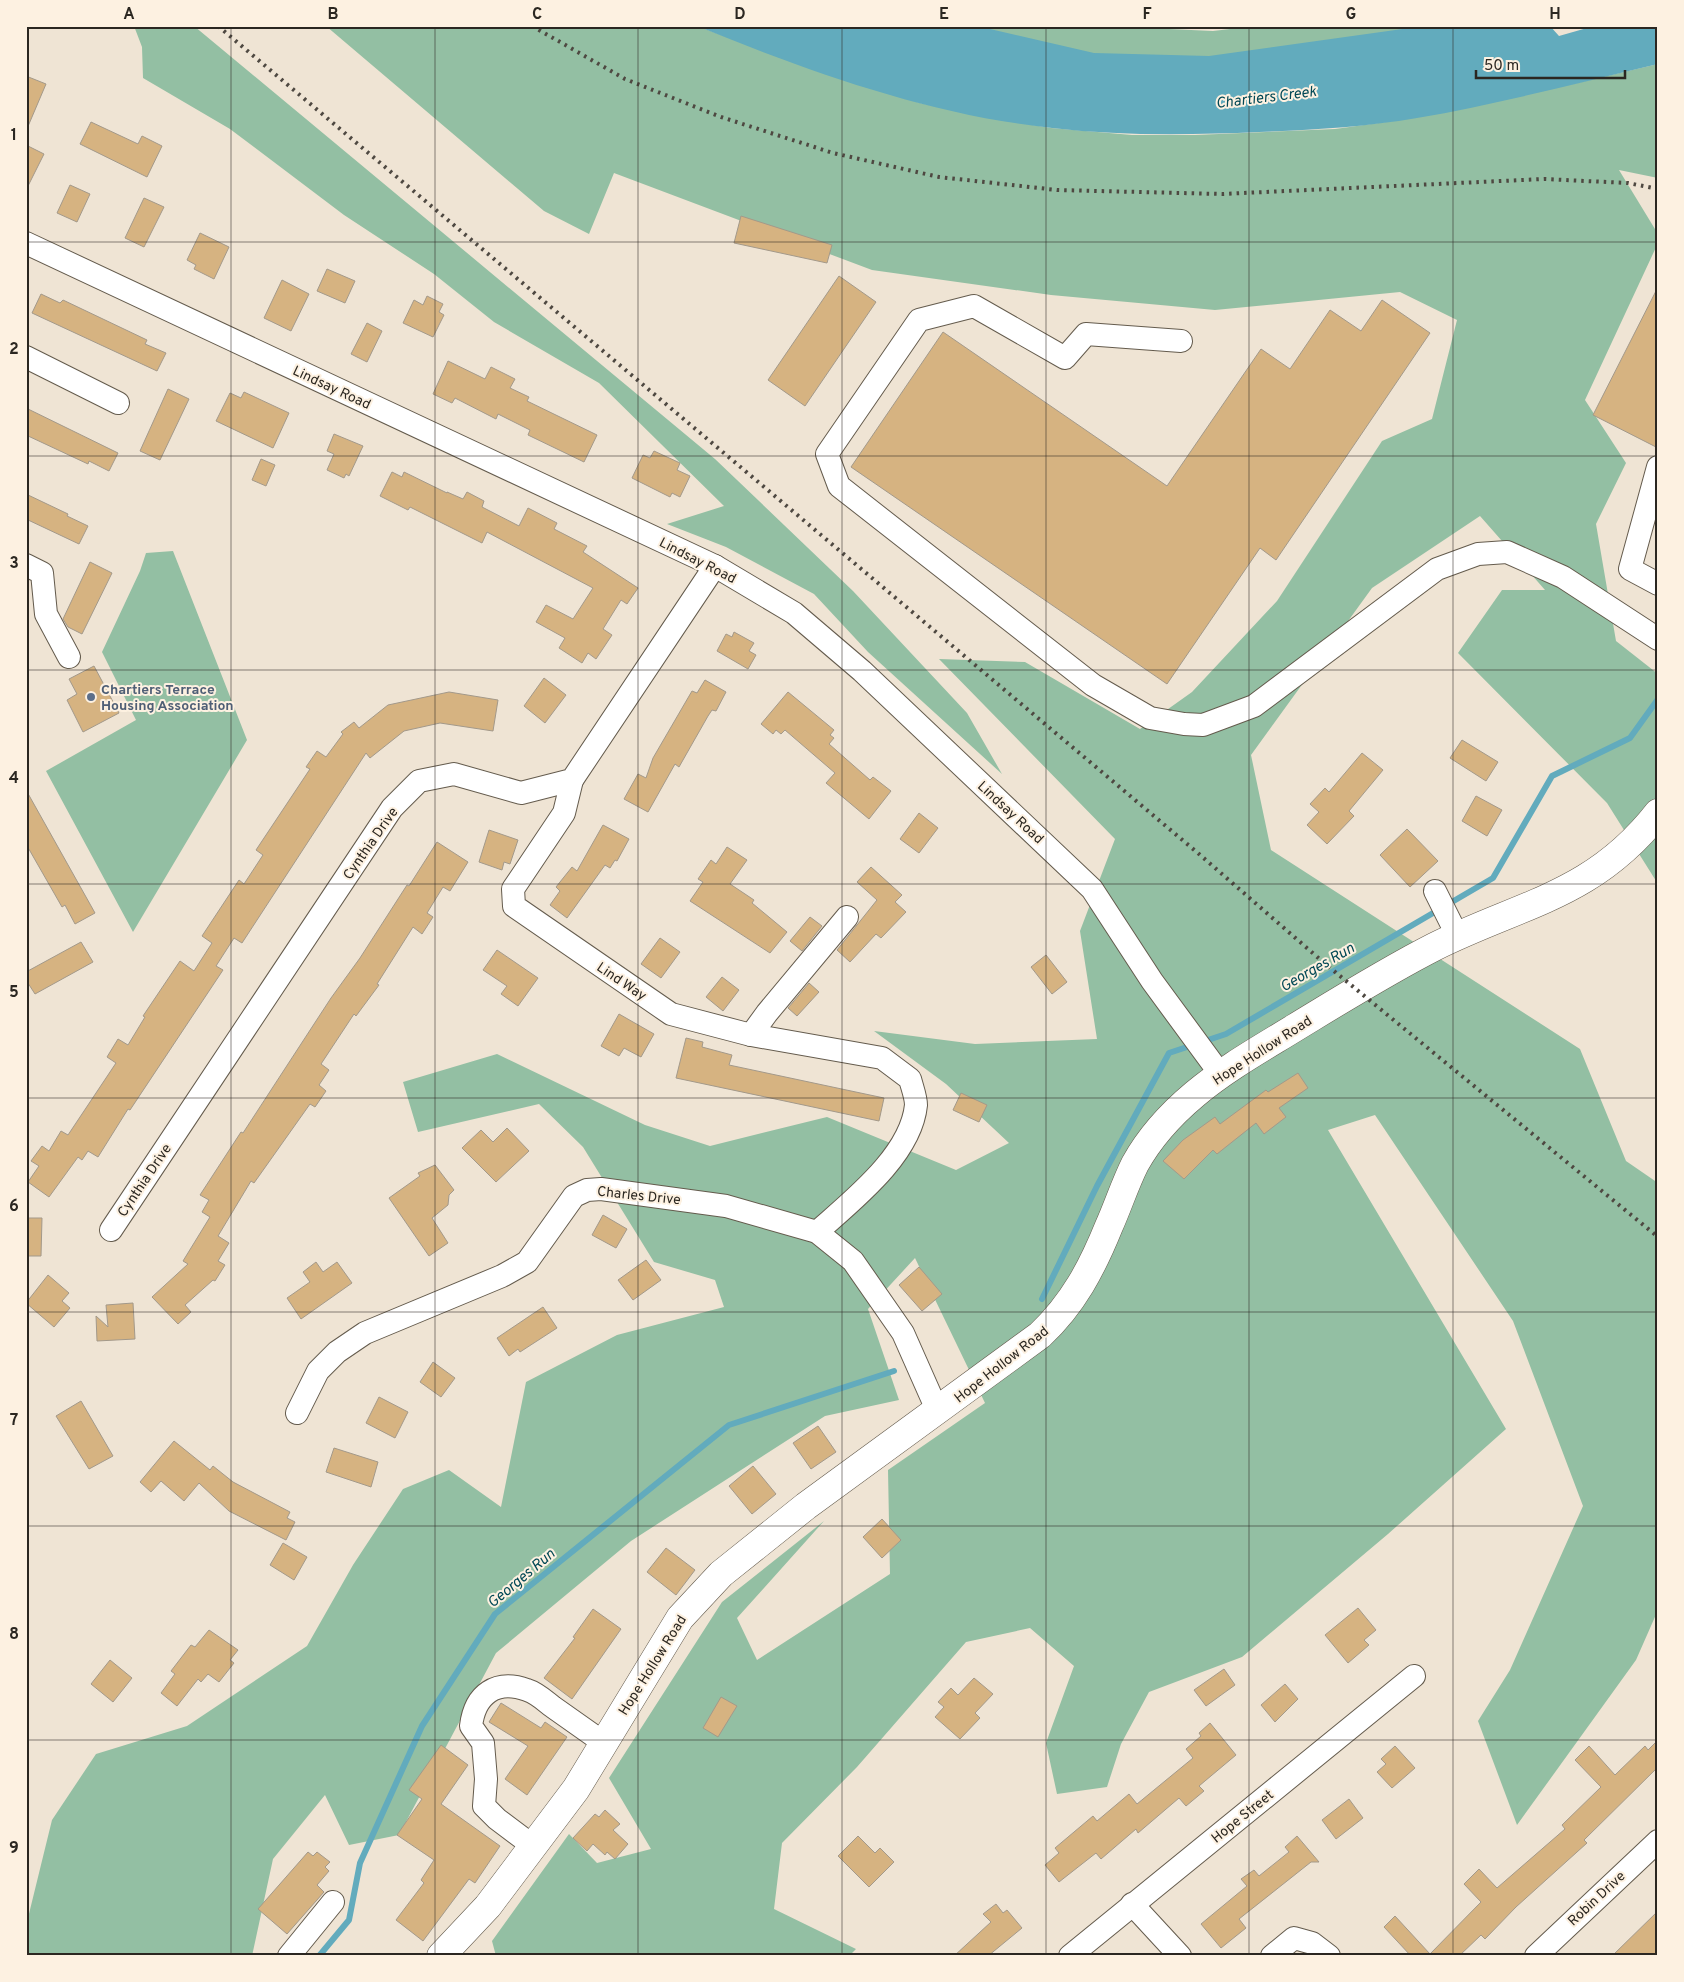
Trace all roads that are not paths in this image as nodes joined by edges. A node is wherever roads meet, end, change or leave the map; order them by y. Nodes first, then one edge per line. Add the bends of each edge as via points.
1 (26, 243) edge
2 (1181, 341) dead end
3 (26, 358) edge
4 (118, 403) dead end
5 (1658, 467) edge
6 (26, 566) edge
7 (715, 566) junction
8 (1658, 584) edge
9 (1658, 639) edge
10 (68, 657) dead end
11 (572, 780) junction
12 (1658, 813) edge
13 (1435, 891) dead end
14 (847, 917) dead end
15 (1458, 937) junction
16 (751, 1035) junction
17 (1214, 1066) junction
18 (111, 1230) dead end
19 (817, 1232) junction
20 (938, 1412) junction
21 (297, 1413) dead end
22 (1414, 1676) dead end
23 (604, 1743) junction
24 (1658, 1841) edge
25 (533, 1846) junction
26 (333, 1902) dead end
27 (1132, 1904) junction
28 (288, 1956) edge
29 (441, 1956) edge
30 (1070, 1956) edge
31 (1180, 1956) edge
32 (1272, 1956) edge
33 (1329, 1956) edge
34 (1536, 1956) edge

1 - 7 street, Lindsay Road
2 - 9 street via 1086,334 1065,358 974,306 919,320 827,454 839,486 1093,685 1150,718 1203,725 1254,706 1437,569 1478,554 1507,552 1563,577
3 - 4 street
5 - 8 street via 1630,569
6 - 10 street via 42,573 46,614
7 - 11 street
7 - 17 street, Lindsay Road via 794,613 862,671 1092,889 1152,981
11 - 16 street, Lind Way via 564,813 513,889 514,906 672,1014
11 - 18 street, Cynthia Drive via 521,793 454,774 419,781 392,808
12 - 15 main road, Hope Hollow Road via 1630,846 1585,880
13 - 15 street
14 - 16 street
15 - 17 main road, Hope Hollow Road
16 - 19 street, Lind Way via 882,1058 910,1079 916,1103 905,1143 857,1198
17 - 20 main road, Hope Hollow Road via 1147,1144 1134,1166 1086,1278 1066,1309 1040,1335
19 - 20 street, Charles Drive via 852,1261 903,1333
19 - 21 street, Charles Drive via 726,1206 631,1192 586,1190 574,1196 527,1262 502,1276 365,1333 338,1352 318,1371
20 - 23 main road, Hope Hollow Road via 806,1506 721,1574 680,1618
22 - 27 street, Hope Street
23 - 25 main road, Hope Hollow Road via 576,1789
23 - 25 street via 529,1690 509,1685 480,1697 472,1712 471,1726 483,1743 484,1806
24 - 34 street, Robin Drive
25 - 29 main road, Hope Hollow Road via 488,1906
26 - 28 street
27 - 30 street, Hope Street
27 - 31 street
32 - 33 street via 1294,1938 1312,1943

